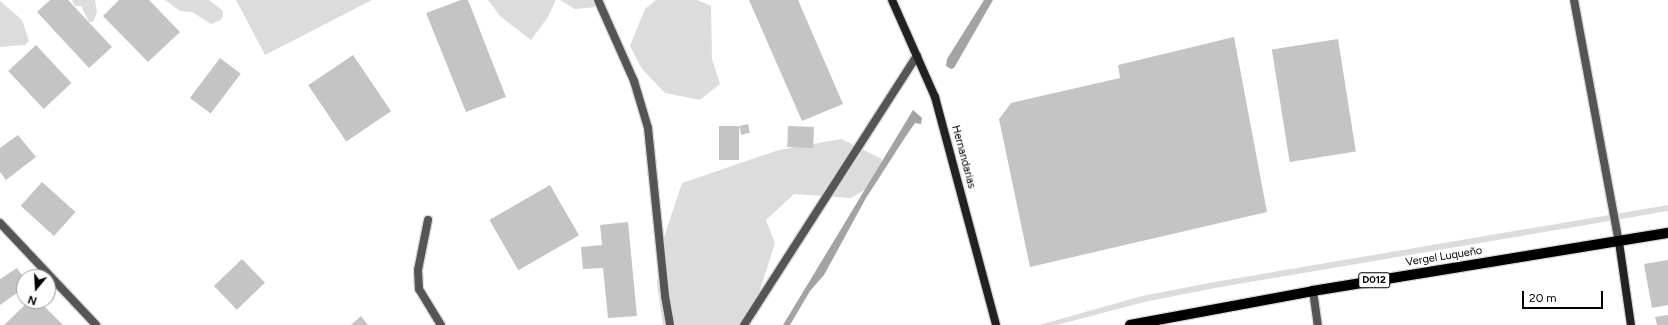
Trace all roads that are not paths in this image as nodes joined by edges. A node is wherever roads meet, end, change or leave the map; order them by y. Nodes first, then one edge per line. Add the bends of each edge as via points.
1 (598, 0) edge
2 (892, 0) edge
3 (1574, 0) edge
4 (917, 56) junction
5 (428, 220) dead end
6 (0, 223) edge
7 (1668, 234) edge
8 (1619, 242) junction
9 (1313, 291) junction
10 (96, 325) edge
11 (441, 325) edge
12 (670, 325) edge
13 (744, 325) edge
14 (996, 325) edge
15 (1130, 325) edge
16 (1318, 325) edge
17 (1631, 325) edge

1 - 12 street via 634,81 648,128
2 - 4 street, Hernandarias
3 - 8 street
4 - 13 street
4 - 14 street, Hernandarias via 935,97 950,146
5 - 11 street via 418,270 420,289
6 - 10 street
7 - 8 main road, Vergel Luqueño / D012
8 - 9 main road, Vergel Luqueño / D012
8 - 17 street
9 - 15 main road, Vergel Luqueño / D012
9 - 16 street

